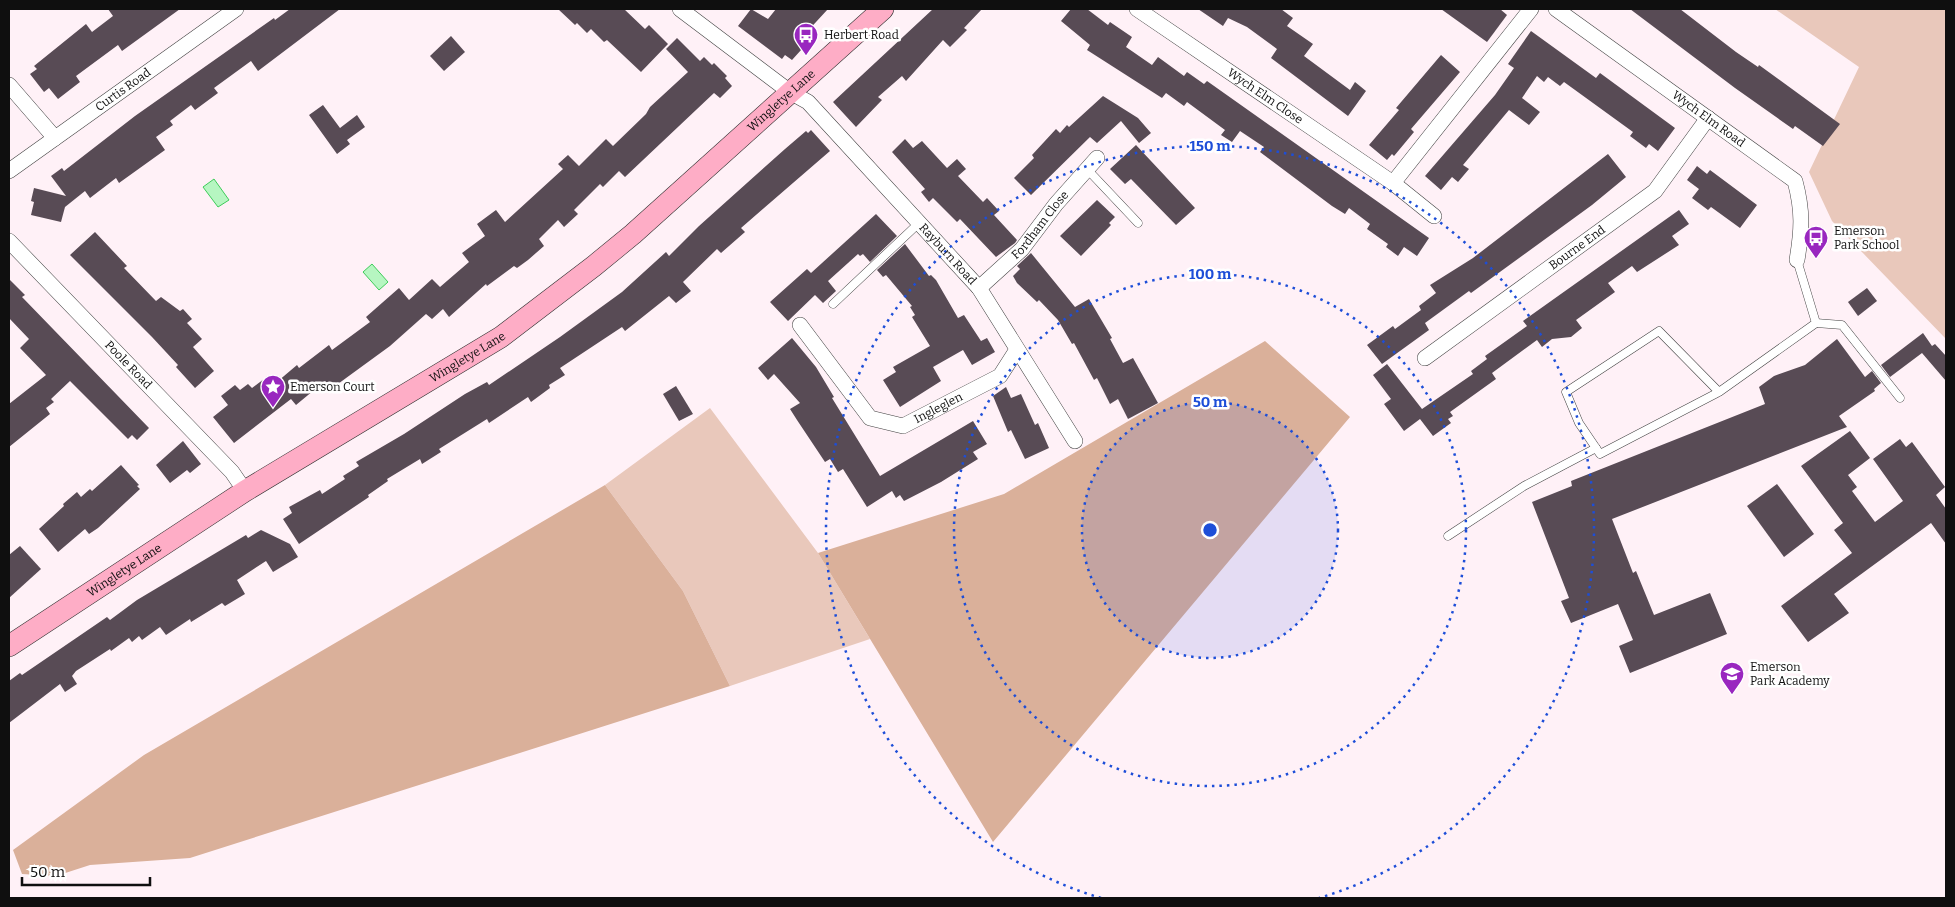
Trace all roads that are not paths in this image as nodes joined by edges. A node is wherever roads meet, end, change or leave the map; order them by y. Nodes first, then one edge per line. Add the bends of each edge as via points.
1 (236, 9) edge
2 (680, 9) edge
3 (883, 9) edge
4 (1137, 9) edge
5 (1531, 9) edge
6 (1556, 9) edge
7 (9, 85) edge
8 (790, 92) junction
9 (1708, 118) junction
10 (55, 138) junction
11 (1091, 163) joint
12 (9, 170) edge
13 (1393, 184) junction
14 (1434, 216) dead end
15 (919, 223) junction
16 (1138, 223) dead end
17 (9, 241) edge
18 (1797, 260) joint
19 (979, 288) junction
20 (833, 304) dead end
21 (1816, 323) junction
22 (800, 325) dead end
23 (1016, 351) junction
24 (1424, 358) dead end
25 (1719, 392) junction
26 (1900, 398) dead end
27 (1075, 441) dead end
28 (1596, 448) junction
29 (245, 491) junction
30 (1448, 536) dead end
31 (9, 646) edge

1 - 10 street, Curtis Road
2 - 8 street
3 - 8 street, Wingletye Lane
4 - 13 street, Wych Elm Close
5 - 13 street
6 - 9 street, Wych Elm Road
7 - 10 street
8 - 15 street, Rayburn Road via 808,102
8 - 29 street, Wingletye Lane via 633,234 525,320 466,360
9 - 18 street, Wych Elm Road via 1795,181 1802,230
9 - 24 street, Bourne End via 1656,192
10 - 12 street, Curtis Road
11 - 16 lane
11 - 19 street, Fordham Close via 1022,249
13 - 14 street, Wych Elm Close
15 - 19 street, Rayburn Road
15 - 20 lane
17 - 29 street, Poole Road via 232,472
18 - 21 lane
19 - 23 street, Rayburn Road
21 - 25 lane
21 - 26 lane via 1842,325
22 - 23 street, Ingleglen via 870,418 903,426 1000,376
23 - 27 street, Rayburn Road
25 - 28 lane via 1600,454
25 - 28 lane via 1659,331 1566,392 1578,423
28 - 30 lane via 1524,486
29 - 31 street, Wingletye Lane

